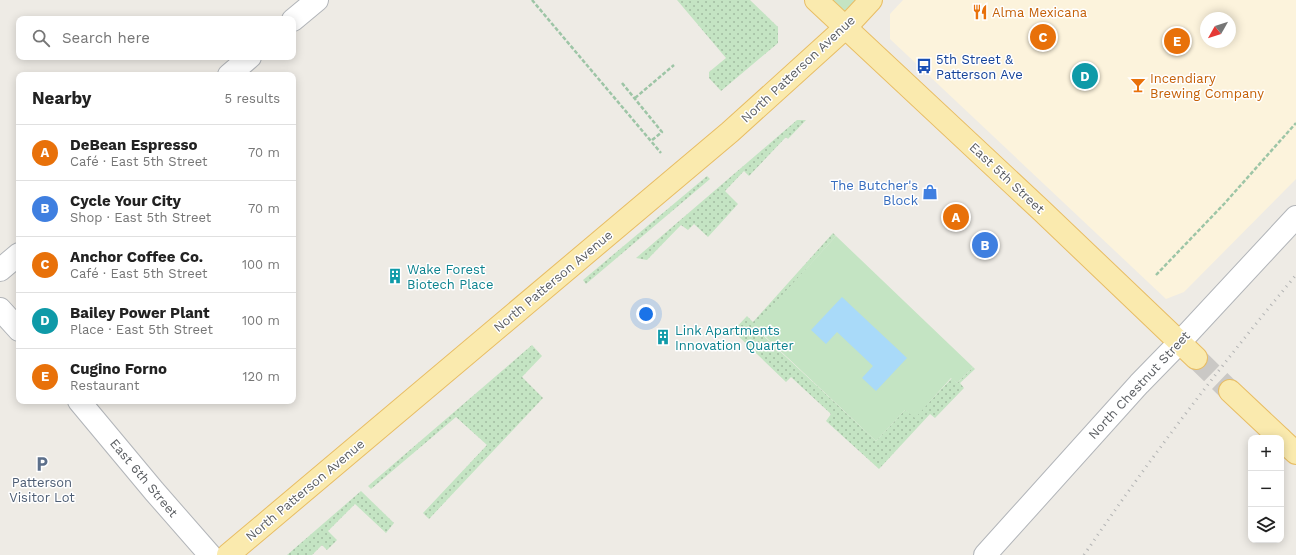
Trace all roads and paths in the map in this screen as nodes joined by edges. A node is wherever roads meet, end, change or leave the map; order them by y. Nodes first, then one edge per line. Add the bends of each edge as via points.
1 (317, 0) edge
2 (532, 0) edge
3 (816, 0) edge
4 (871, 0) edge
5 (296, 18) edge
6 (845, 28) junction
7 (246, 60) edge
8 (674, 64) dead end
9 (232, 72) edge
10 (622, 83) dead end
11 (635, 98) junction
12 (1296, 123) edge
13 (651, 141) junction
14 (661, 153) dead end
15 (1296, 217) edge
16 (16, 257) edge
17 (0, 270) edge
18 (1156, 275) dead end
19 (0, 309) edge
20 (16, 327) edge
21 (1179, 343) junction
22 (1196, 358) tunnel mouth
23 (1230, 391) tunnel mouth
24 (82, 404) edge
25 (1276, 435) edge
26 (1284, 442) edge
27 (1296, 453) edge
28 (210, 555) edge
29 (228, 555) edge
30 (985, 555) edge

1 - 5 street
2 - 13 path
3 - 6 main road, East 5th Street
4 - 6 main road, North Patterson Avenue
6 - 21 main road, East 5th Street via 1042,211
6 - 29 main road, North Patterson Avenue via 730,132
7 - 9 street
8 - 11 path
10 - 11 path
11 - 13 path via 662,132
12 - 18 path
13 - 14 path
15 - 21 street, North Chestnut Street
16 - 17 street
19 - 20 street
21 - 22 main road, East 5th Street
21 - 30 street, North Chestnut Street
23 - 25 main road
24 - 28 street, East 6th Street
26 - 27 main road

